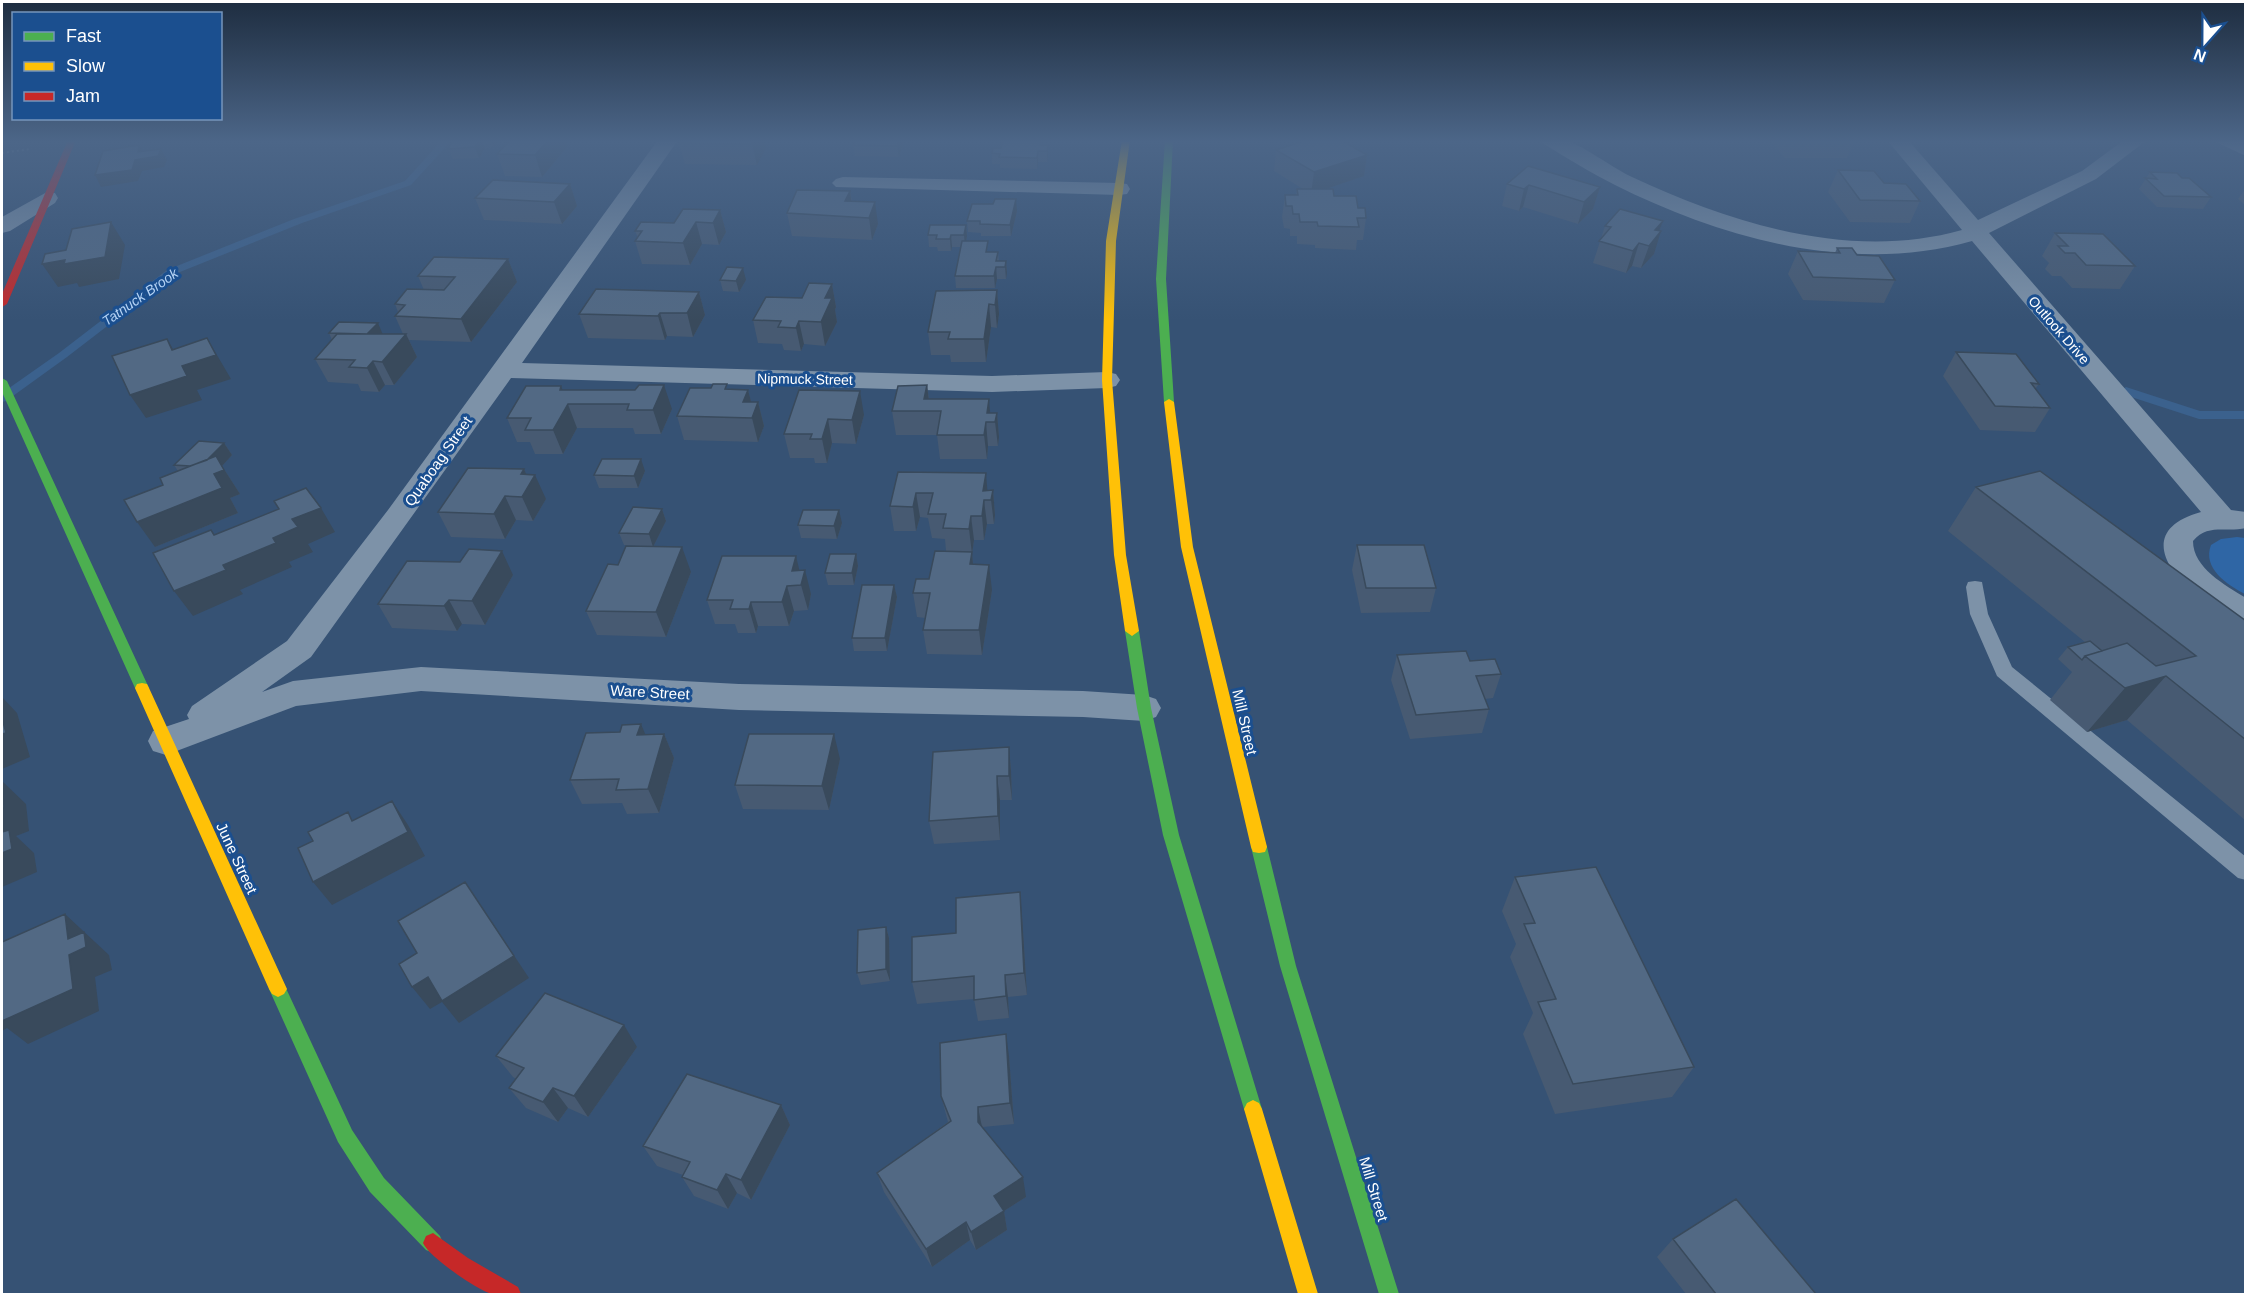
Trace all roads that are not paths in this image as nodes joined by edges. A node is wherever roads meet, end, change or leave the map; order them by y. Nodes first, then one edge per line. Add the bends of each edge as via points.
1 (43, 200) edge
2 (46, 200) edge
3 (625, 200) edge
4 (1117, 200) edge
5 (1166, 200) edge
6 (1666, 200) edge
7 (1949, 200) edge
8 (2039, 200) edge
9 (2, 226) edge
10 (1975, 233) junction
11 (2, 304) edge
12 (503, 370) junction
13 (1107, 380) junction
14 (2, 381) edge
15 (2234, 520) edge
16 (1975, 587) dead end
17 (2246, 612) edge
18 (1144, 708) junction
19 (166, 741) junction
20 (2246, 871) edge
21 (484, 1288) edge
22 (1308, 1294) edge
23 (1389, 1294) edge

1 - 9 street
2 - 11 main road
3 - 12 street, Quaboag Street
4 - 13 main road via 1111,241
5 - 23 main road, Mill Street via 1161,279 1163,338 1187,547 1288,966
6 - 10 street via 1725,223 1829,245 1885,248 1936,244
7 - 10 street, Outlook Drive
8 - 10 street
10 - 15 street, Outlook Drive
12 - 13 street, Nipmuck Street via 992,384
12 - 19 street, Quaboag Street via 299,648
13 - 18 main road via 1120,555
14 - 19 main road, June Street
15 - 17 street via 2196,523 2181,533 2177,547 2181,560 2202,585
16 - 20 lane via 1979,614 2004,671
18 - 19 street, Ware Street via 739,697 421,679 293,694
18 - 22 main road via 1171,835
19 - 21 main road, June Street via 345,1136 362,1165 409,1223

